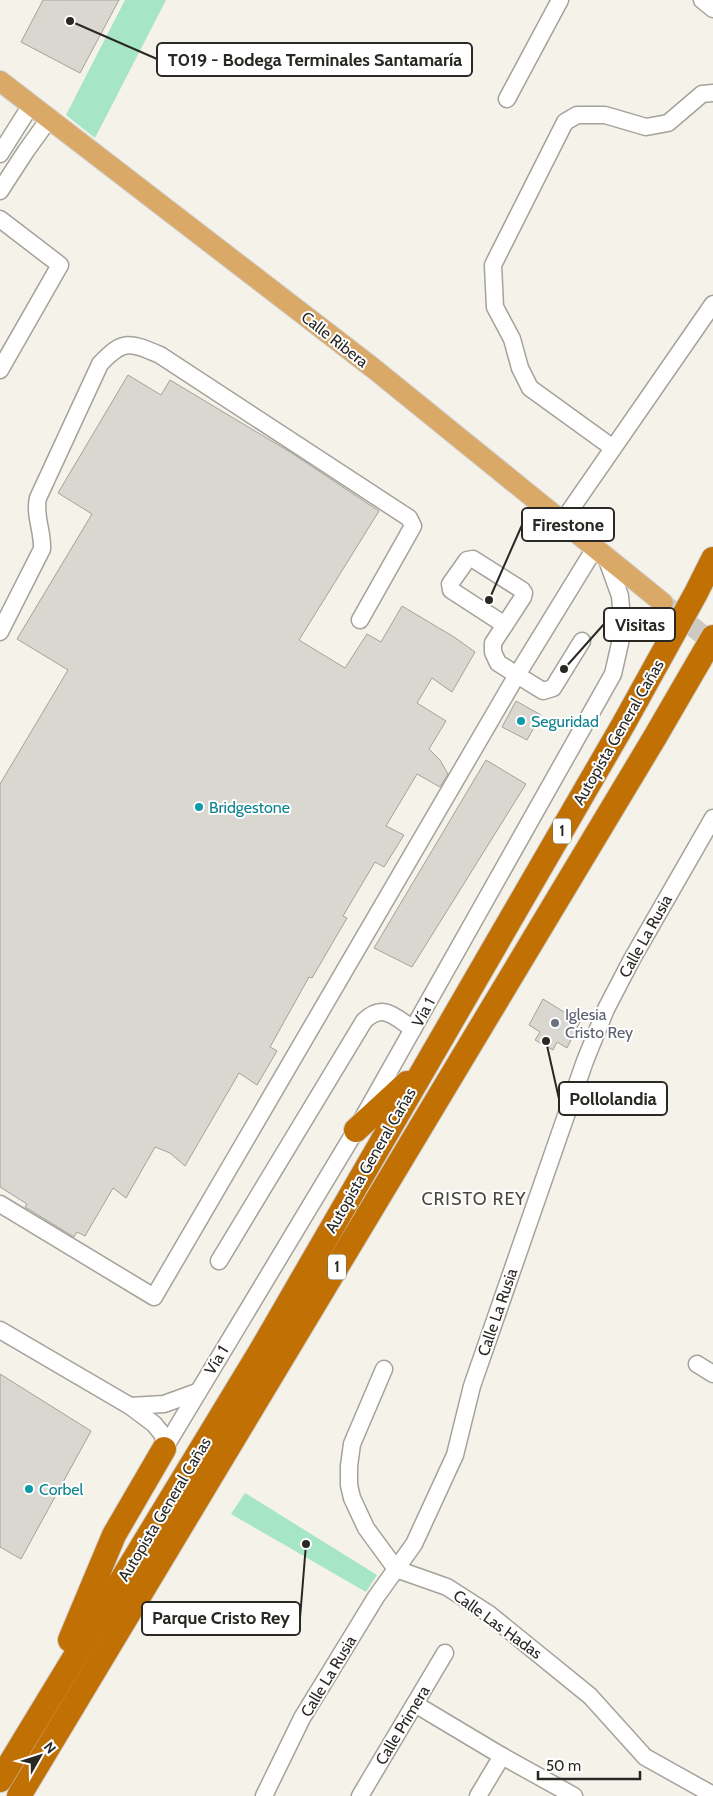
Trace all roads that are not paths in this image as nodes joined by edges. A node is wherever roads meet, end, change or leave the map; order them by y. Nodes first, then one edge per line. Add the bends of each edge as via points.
1 (560, 0) edge
2 (702, 0) edge
3 (713, 9) edge
4 (0, 81) edge
5 (713, 93) edge
6 (507, 98) dead end
7 (31, 105) junction
8 (49, 120) junction
9 (0, 154) edge
10 (0, 191) edge
11 (0, 219) edge
12 (713, 304) edge
13 (0, 370) edge
14 (613, 448) junction
15 (562, 522) junction
16 (600, 553) junction
17 (713, 559) edge
18 (663, 603) tunnel mouth
19 (360, 620) dead end
20 (505, 625) junction
21 (0, 632) edge
22 (713, 637) edge
23 (582, 641) dead end
24 (517, 675) junction
25 (713, 818) edge
26 (413, 1029) junction
27 (425, 1066) junction
28 (356, 1130) junction
29 (0, 1204) edge
30 (220, 1261) dead end
31 (0, 1330) edge
32 (697, 1364) dead end
33 (384, 1369) dead end
34 (713, 1374) edge
35 (197, 1392) junction
36 (130, 1406) junction
37 (164, 1449) junction
38 (396, 1569) junction
39 (444, 1653) dead end
40 (415, 1704) junction
41 (30, 1729) junction
42 (502, 1756) junction
43 (0, 1780) edge
44 (713, 1795) edge
45 (19, 1796) edge
46 (264, 1796) edge
47 (360, 1796) edge
48 (478, 1796) edge
49 (574, 1796) edge

1 - 6 street
2 - 3 street
4 - 7 main road, Calle Ribera
5 - 14 street via 702,94 668,123 646,126 605,116 577,115 565,122 492,265 495,307 512,339 530,388
7 - 8 main road, Calle Ribera
7 - 9 street
8 - 10 street
8 - 15 main road, Calle Ribera via 373,368
11 - 13 street via 60,265
12 - 14 street
14 - 15 street
15 - 16 main road, Calle Ribera
16 - 18 main road, Calle Ribera
16 - 24 street
16 - 26 street, Vía 1 via 620,596 623,630 613,674
17 - 27 highway, Autopista General Cañas / 1 via 623,725
19 - 21 street via 413,526 409,518 160,355 139,346 124,345 100,364 38,498 36,505 42,549
20 - 20 street via 524,593 473,559 467,560 450,584 451,590
20 - 24 street via 493,643 493,652 498,663
22 - 45 highway, Autopista General Cañas / 1
23 - 24 street via 548,691
24 - 29 street via 154,1297
25 - 38 street, Calle La Rusia via 606,1009 480,1361 455,1455 414,1544
26 - 28 street, Vía 1
26 - 30 street via 385,1012 377,1012 364,1021
27 - 28 highway
27 - 41 highway, Autopista General Cañas / 1 via 260,1352
28 - 35 street, Vía 1
31 - 36 street
32 - 34 street
33 - 38 street via 352,1444 349,1485 366,1528
35 - 36 street via 164,1404
35 - 37 street, Vía 1
36 - 37 street via 163,1435
37 - 41 highway via 114,1535
38 - 44 street, Calle Las Hadas via 447,1587 489,1614 590,1696 645,1757
38 - 46 street, Calle La Rusia via 302,1718
39 - 40 street, Calle Primera
40 - 42 street
40 - 47 street, Calle Primera
41 - 43 highway, Autopista General Cañas / 1
42 - 48 street
42 - 49 street

